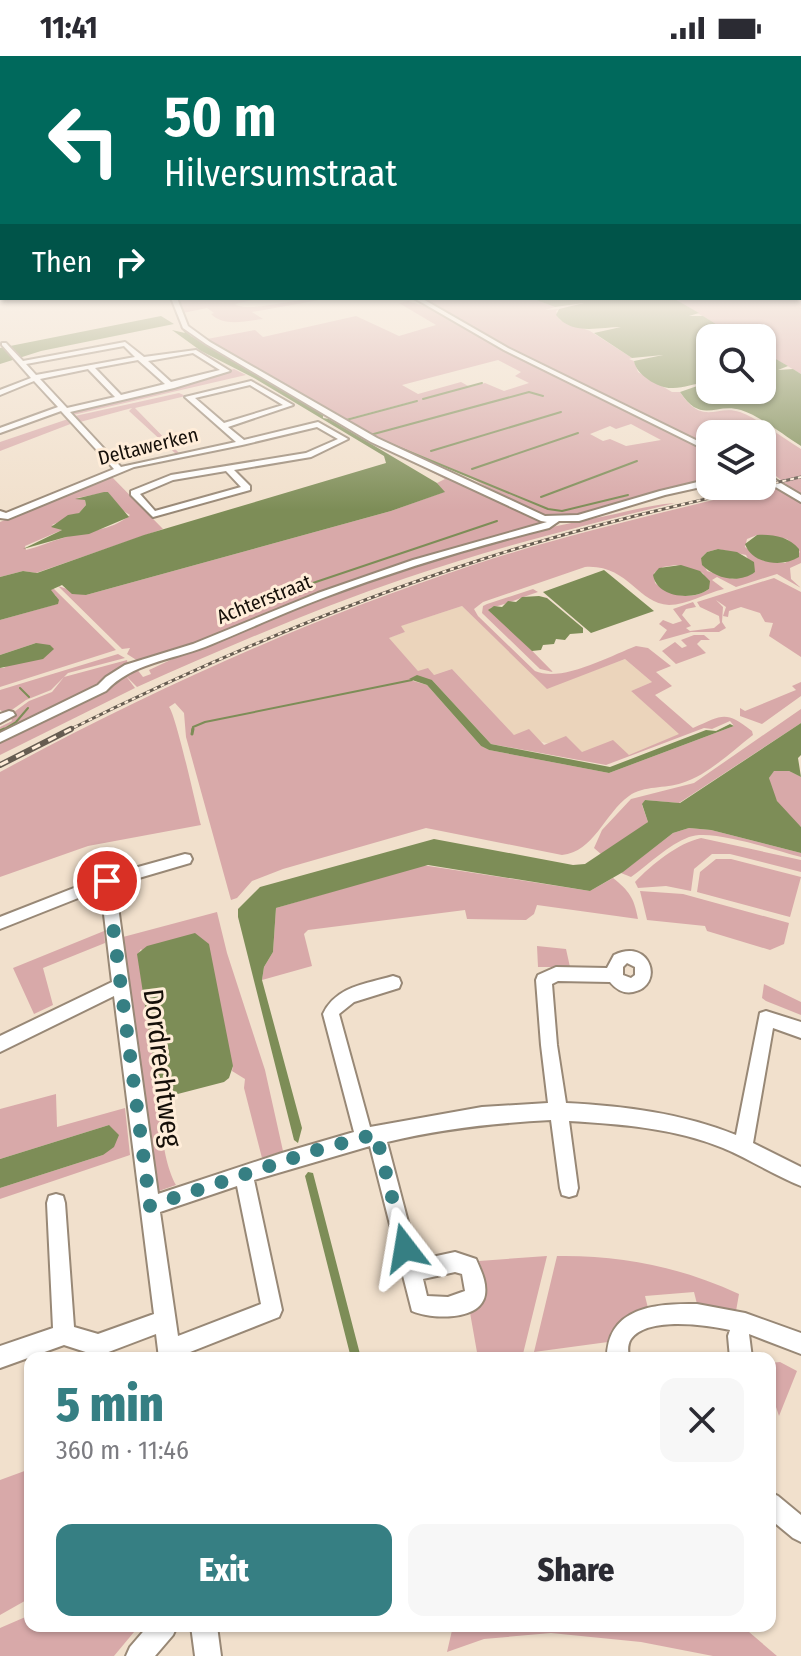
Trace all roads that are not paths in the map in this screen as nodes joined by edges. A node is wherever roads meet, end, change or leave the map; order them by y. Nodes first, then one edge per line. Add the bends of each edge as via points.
1 (16, 361) edge
2 (84, 361) edge
3 (128, 361) edge
4 (142, 361) edge
5 (210, 361) edge
6 (238, 361) edge
7 (529, 361) edge
8 (88, 366) junction
9 (34, 378) junction
10 (171, 386) junction
11 (0, 393) edge
12 (120, 398) junction
13 (67, 412) junction
14 (0, 419) edge
15 (14, 426) junction
16 (223, 426) junction
17 (0, 431) edge
18 (242, 443) junction
19 (696, 443) edge
20 (154, 460) junction
21 (263, 461) junction
22 (119, 470) junction
23 (229, 470) junction
24 (171, 478) junction
25 (776, 484) edge
26 (696, 486) edge
27 (801, 499) edge
28 (0, 514) edge
29 (555, 521) junction
30 (0, 738) edge
31 (185, 859) dead end
32 (107, 881) junction
33 (0, 923) edge
34 (615, 975) dead end
35 (393, 983) dead end
36 (122, 985) junction
37 (801, 1030) edge
38 (0, 1044) edge
39 (558, 1112) junction
40 (370, 1135) junction
41 (743, 1149) junction
42 (244, 1175) junction
43 (801, 1177) edge
44 (569, 1188) dead end
45 (56, 1203) dead end
46 (150, 1206) junction
47 (411, 1271) dead end
48 (165, 1320) junction
49 (742, 1324) junction
50 (64, 1335) junction
51 (801, 1344) edge
52 (169, 1352) edge
53 (174, 1352) edge
54 (618, 1352) edge
55 (740, 1352) edge
56 (0, 1357) edge
57 (776, 1509) edge
58 (801, 1530) edge
59 (159, 1632) edge
60 (205, 1632) edge
61 (139, 1656) edge
62 (208, 1656) edge

1 - 9 street
2 - 8 street
3 - 8 street
4 - 10 street
5 - 10 street via 226,371
6 - 29 street via 374,440
7 - 19 street
8 - 9 street
8 - 12 street
9 - 11 street
9 - 13 street
10 - 12 street
12 - 13 street
13 - 15 street
13 - 22 street
14 - 15 street
15 - 17 street
16 - 16 street, Deltawerken via 189,397 251,383 289,405
16 - 18 street, Deltawerken
18 - 20 street, Deltawerken
18 - 21 street
18 - 21 street via 318,424 344,439 308,455
20 - 22 street, Deltawerken
20 - 24 street
21 - 23 street
22 - 28 street, Deltawerken via 5,517
23 - 24 street
23 - 24 street via 247,488 153,514 134,493
25 - 27 street
26 - 29 street, Achterstraat
29 - 30 street, Achterstraat via 426,558 148,660
31 - 32 street
32 - 33 street
32 - 36 street, Dordrechtweg
34 - 39 street via 556,974 544,980
35 - 40 street via 342,999 331,1014
36 - 38 street
36 - 46 street, Dordrechtweg
37 - 41 street via 766,1018
39 - 40 street via 489,1114
39 - 41 street via 629,1116 692,1129
39 - 44 street
40 - 42 street
40 - 47 street
41 - 43 street
42 - 46 street
42 - 53 street via 272,1310
45 - 50 street
46 - 48 street, Dordrechtweg
48 - 50 street via 98,1345
48 - 52 street, Dordrechtweg
49 - 51 street
49 - 54 street via 706,1315 631,1323 617,1339
49 - 55 street
50 - 56 street
57 - 58 street
59 - 61 street
60 - 62 street

